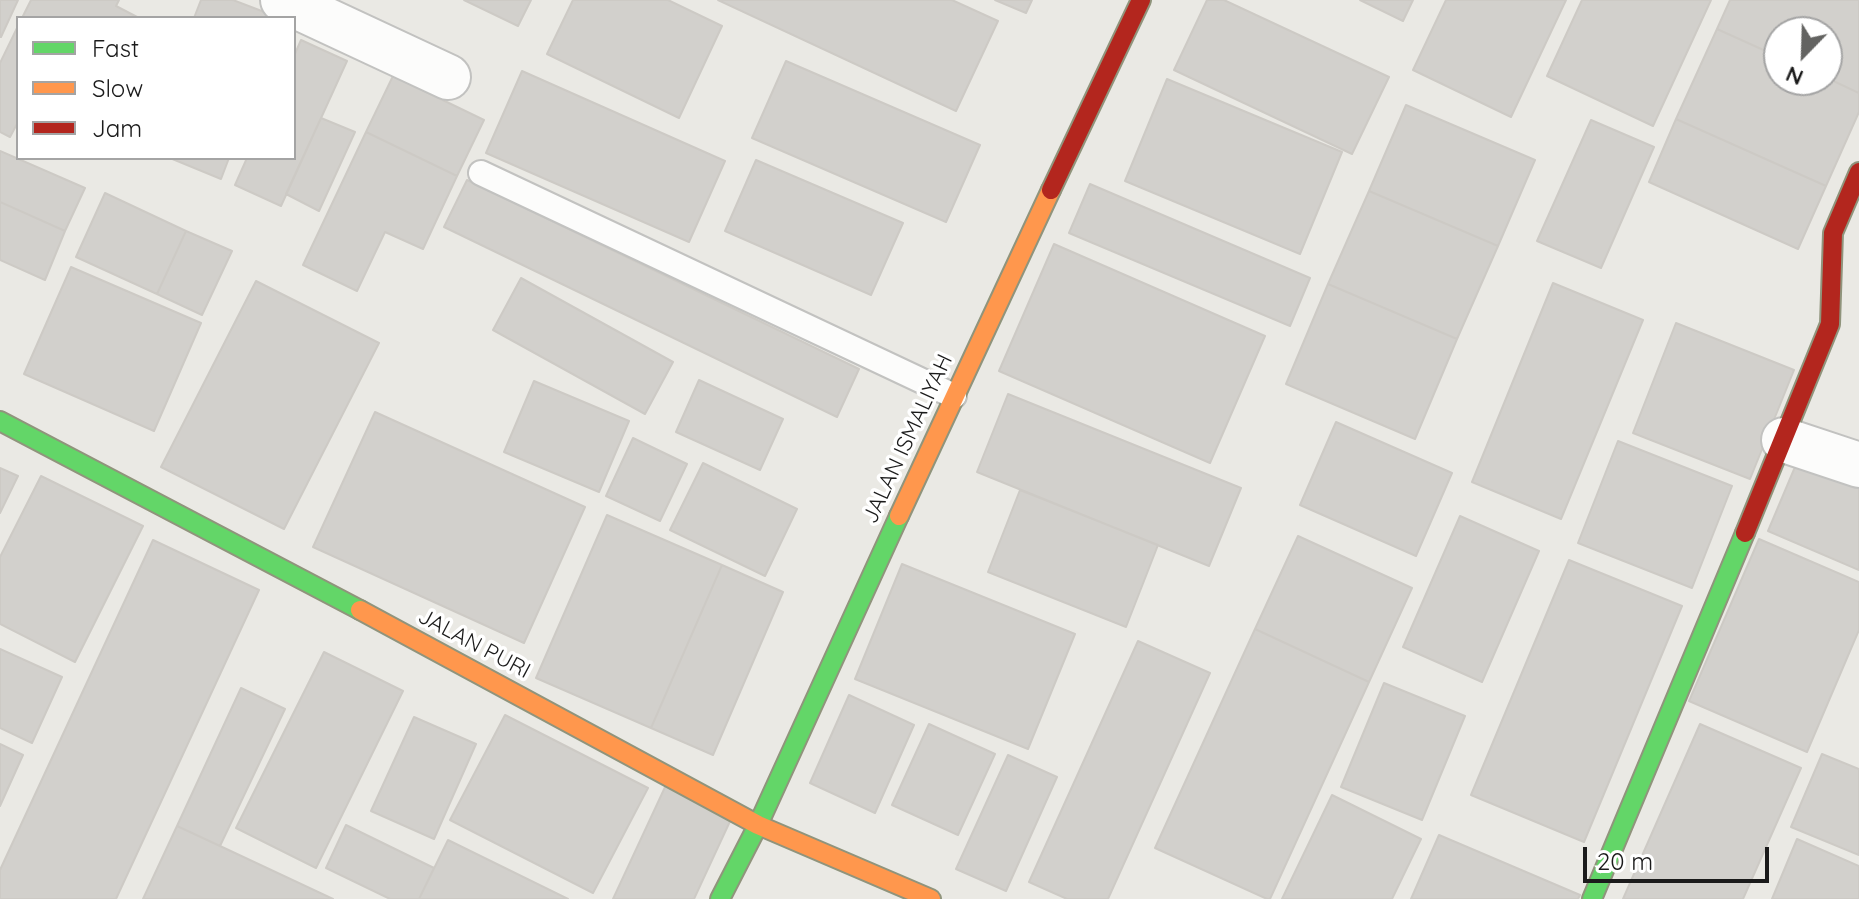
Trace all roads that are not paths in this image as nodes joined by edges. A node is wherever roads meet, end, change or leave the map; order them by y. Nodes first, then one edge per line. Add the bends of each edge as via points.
1 (283, 0) edge
2 (1141, 0) edge
3 (448, 77) dead end
4 (1859, 172) edge
5 (481, 173) dead end
6 (954, 396) junction
7 (0, 421) edge
8 (1784, 440) junction
9 (1859, 465) edge
10 (758, 825) junction
11 (720, 899) edge
12 (931, 899) edge
13 (1592, 899) edge

1 - 3 street
2 - 6 street, JALAN ISMALIYAH
4 - 8 street via 1833,233 1830,324
5 - 6 lane
6 - 10 street, JALAN ISMALIYAH
7 - 10 street, JALAN PURI
8 - 9 street
8 - 13 street
10 - 11 street, JALAN ISMALIYAH
10 - 12 street, JALAN PURI

